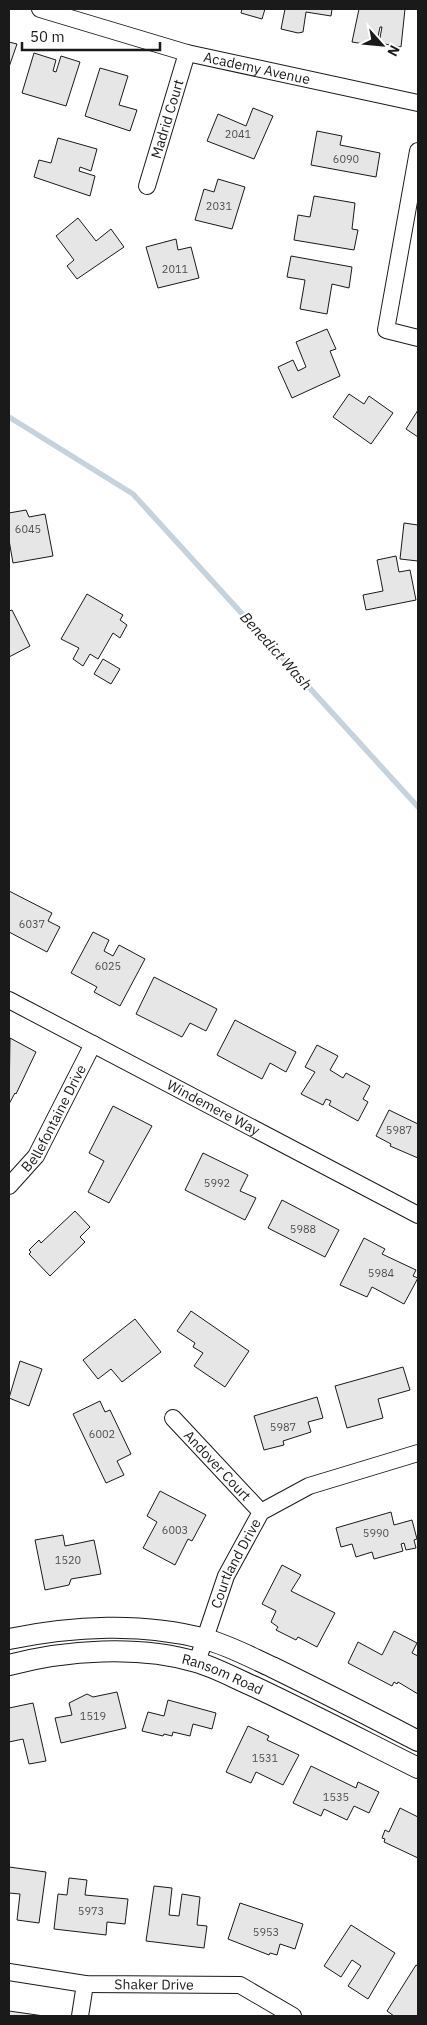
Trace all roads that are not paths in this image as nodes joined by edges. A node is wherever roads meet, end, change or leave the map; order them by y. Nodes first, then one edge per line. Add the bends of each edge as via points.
1 (40, 9) edge
2 (187, 53) junction
3 (418, 103) edge
4 (418, 151) edge
5 (147, 186) dead end
6 (418, 338) edge
7 (9, 1000) edge
8 (93, 1044) junction
9 (9, 1186) edge
10 (418, 1215) edge
11 (173, 1418) dead end
12 (418, 1453) edge
13 (261, 1512) junction
14 (9, 1639) edge
15 (206, 1639) junction
16 (197, 1662) junction
17 (9, 1665) edge
18 (418, 1741) edge
19 (418, 1768) edge
20 (9, 1972) edge
21 (85, 1984) junction
22 (80, 2016) edge
23 (293, 2016) edge

1 - 2 street, Academy Avenue
2 - 3 street, Academy Avenue
2 - 5 street, Madrid Court
4 - 6 street via 386,330
7 - 8 street, Windemere Way
8 - 9 street, Bellefontaine Drive via 36,1156
8 - 10 street, Windemere Way
11 - 13 street, Andover Court
12 - 13 street, Courtland Drive via 308,1486
13 - 15 street, Courtland Drive via 226,1576
14 - 15 street, Ransom Road via 79,1629 130,1629
15 - 16 street, Courtland Drive
15 - 18 street, Ransom Road via 286,1674
16 - 17 street, Ransom Road via 126,1652 79,1653
16 - 19 street, Ransom Road via 276,1697
20 - 21 street, Shaker Drive
21 - 22 street
21 - 23 street, Shaker Drive via 240,1985

